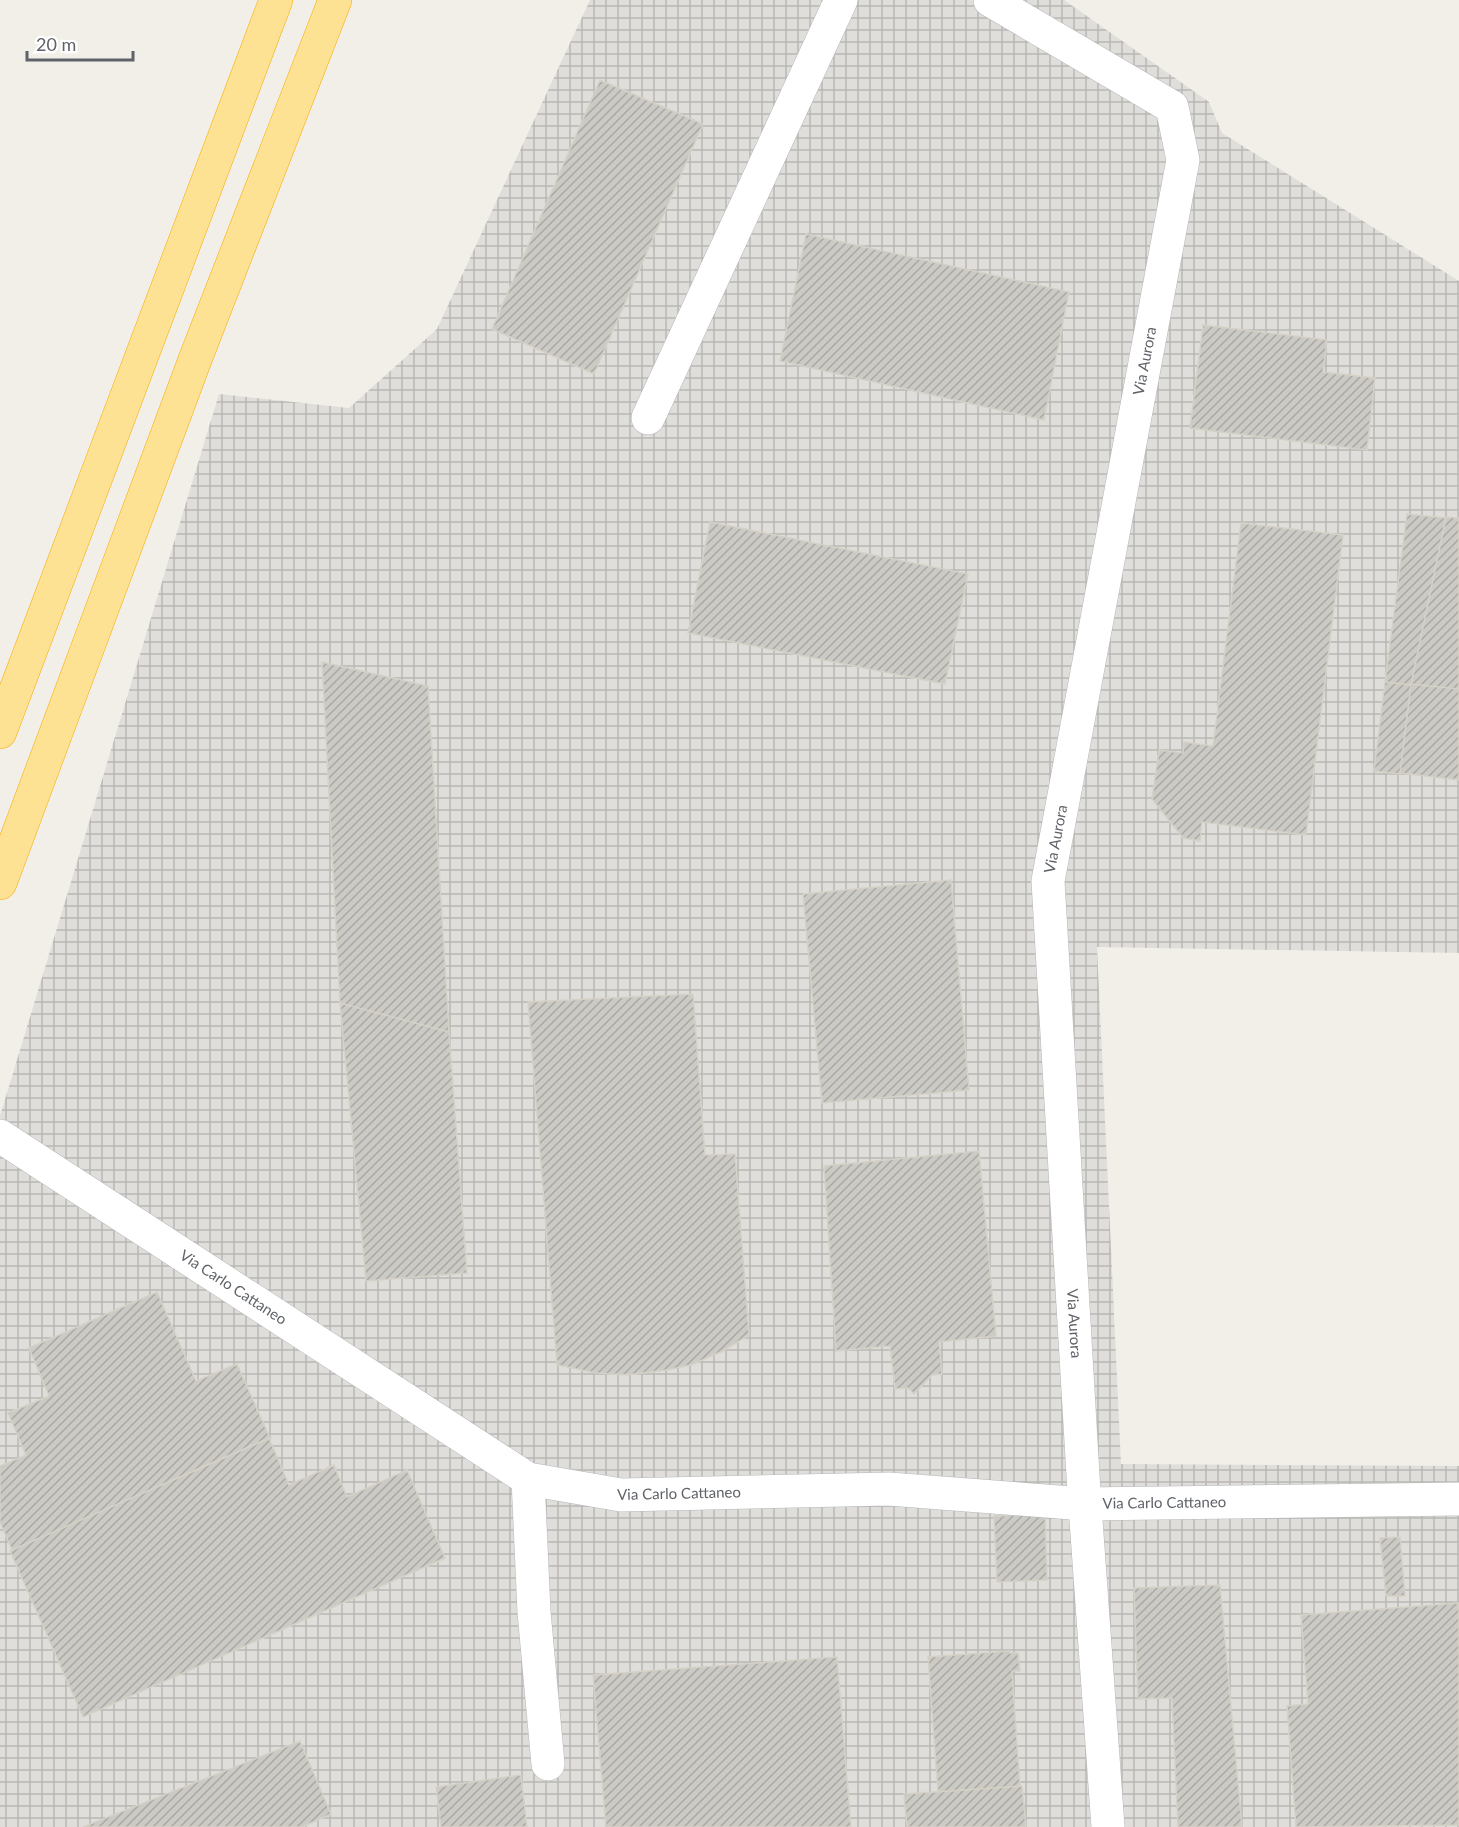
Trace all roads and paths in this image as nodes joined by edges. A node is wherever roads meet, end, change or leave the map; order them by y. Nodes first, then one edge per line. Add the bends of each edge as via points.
1 (276, 0) edge
2 (335, 0) edge
3 (841, 0) edge
4 (990, 0) edge
5 (648, 418) dead end
6 (0, 732) edge
7 (0, 883) edge
8 (0, 1136) edge
9 (528, 1479) junction
10 (1459, 1499) edge
11 (1085, 1504) junction
12 (548, 1764) dead end
13 (1108, 1827) edge

1 - 6 highway
2 - 7 highway via 196,357
3 - 5 street
4 - 11 street, Via Aurora via 1172,107 1183,160 1048,881
8 - 9 street, Via Carlo Cattaneo
9 - 11 street, Via Carlo Cattaneo via 621,1495 890,1489
9 - 12 street via 534,1612
10 - 11 street, Via Carlo Cattaneo
11 - 13 street, Via Aurora

